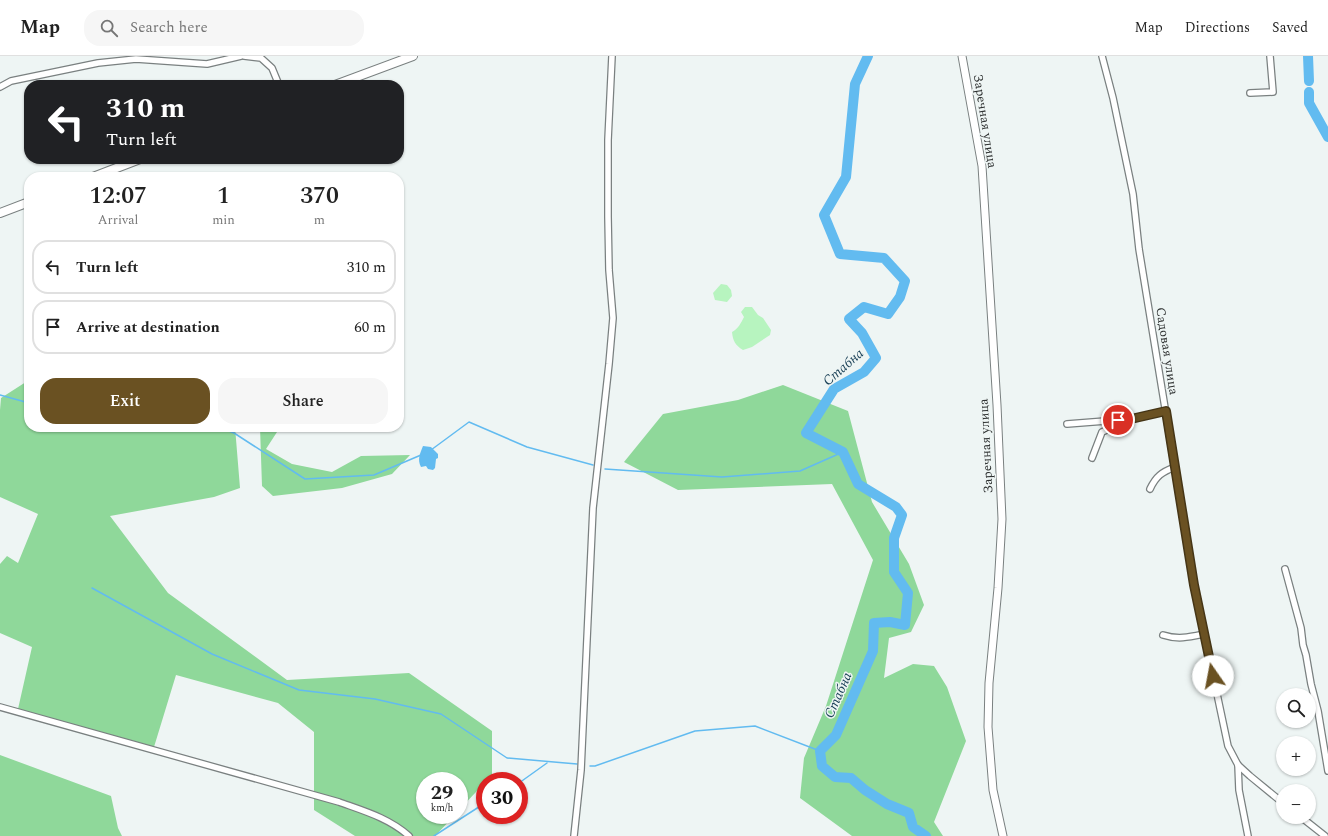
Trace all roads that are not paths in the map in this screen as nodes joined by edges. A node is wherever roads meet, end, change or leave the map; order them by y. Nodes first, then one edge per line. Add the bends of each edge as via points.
1 (243, 56) edge
2 (413, 56) edge
3 (612, 56) edge
4 (962, 56) edge
5 (1102, 56) edge
6 (1270, 56) edge
7 (277, 80) edge
8 (348, 80) edge
9 (0, 87) edge
10 (1250, 93) dead end
11 (127, 164) edge
12 (106, 172) edge
13 (24, 204) edge
14 (0, 213) edge
15 (1166, 411) junction
16 (1131, 419) junction
17 (1067, 424) dead end
18 (1092, 458) dead end
19 (1175, 467) junction
20 (1150, 489) dead end
21 (1284, 569) dead end
22 (1204, 634) junction
23 (1163, 635) dead end
24 (0, 707) edge
25 (1238, 765) junction
26 (1328, 771) edge
27 (1276, 797) edge
28 (1310, 824) edge
29 (409, 836) edge
30 (574, 836) edge
31 (1003, 836) edge
32 (1248, 836) edge
33 (1325, 836) edge

1 - 7 street via 261,58 272,68
1 - 9 street via 207,64 136,59 98,63 11,81
2 - 8 main road
3 - 30 street via 608,217 613,318 593,508 581,770
4 - 31 street, Заречная улица via 982,166 997,405 1002,519 988,726 993,790
5 - 15 street, Садовая улица via 1133,194 1138,249
6 - 10 street via 1274,92
11 - 12 main road
13 - 14 main road
15 - 16 street
15 - 19 street, Садовая улица
16 - 17 street
16 - 18 street via 1102,432
19 - 20 street via 1162,471
19 - 22 street, Садовая улица
21 - 26 street via 1301,628 1302,645 1318,711
22 - 23 street via 1186,638
22 - 25 street, Садовая улица via 1228,746
24 - 29 street via 339,802 373,814
25 - 27 street, Садовая улица
25 - 32 street, Садовая улица via 1239,790
28 - 33 street

